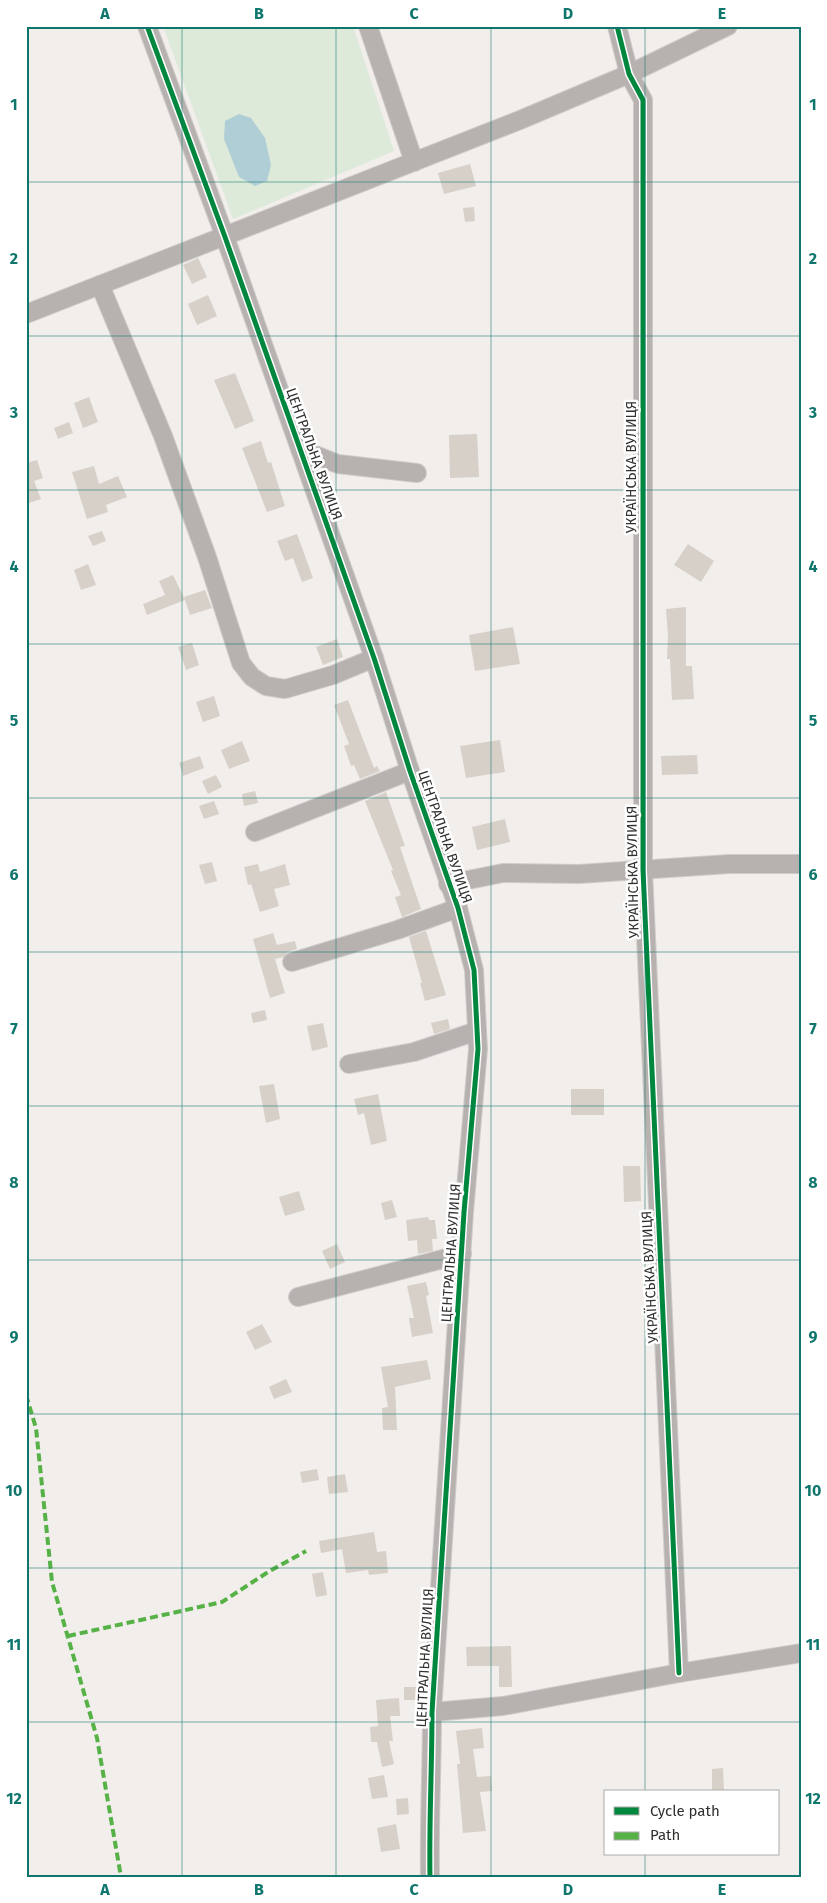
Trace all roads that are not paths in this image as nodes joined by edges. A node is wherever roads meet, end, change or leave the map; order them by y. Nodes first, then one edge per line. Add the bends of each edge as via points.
1 (147, 26) edge
2 (368, 26) edge
3 (617, 26) edge
4 (728, 26) edge
5 (629, 74) junction
6 (414, 162) junction
7 (225, 236) junction
8 (100, 285) junction
9 (26, 314) edge
10 (300, 450) junction
11 (417, 473) dead end
12 (374, 658) junction
13 (410, 771) junction
14 (254, 832) dead end
15 (801, 864) edge
16 (643, 870) junction
17 (448, 884) junction
18 (458, 908) junction
19 (292, 962) dead end
20 (477, 1032) junction
21 (349, 1064) dead end
22 (462, 1254) junction
23 (298, 1297) dead end
24 (801, 1653) edge
25 (679, 1673) junction
26 (432, 1712) junction
27 (430, 1877) edge

1 - 7 street, ЦЕНТРАЛЬНА ВУЛИЦЯ
2 - 6 street
3 - 5 street, УКРАЇНСЬКА ВУЛИЦЯ
4 - 5 street
5 - 6 street
5 - 16 street, УКРАЇНСЬКА ВУЛИЦЯ via 643,100
6 - 7 street
7 - 8 street
7 - 10 street, ЦЕНТРАЛЬНА ВУЛИЦЯ
8 - 9 street
8 - 12 street via 163,436 241,663 252,677 266,686 286,689
10 - 11 street via 338,464
10 - 12 street, ЦЕНТРАЛЬНА ВУЛИЦЯ
12 - 13 street, ЦЕНТРАЛЬНА ВУЛИЦЯ
13 - 14 street
13 - 17 street, ЦЕНТРАЛЬНА ВУЛИЦЯ
15 - 16 street via 729,864
16 - 17 street via 579,874 503,873
16 - 25 street, УКРАЇНСЬКА ВУЛИЦЯ
17 - 18 street, ЦЕНТРАЛЬНА ВУЛИЦЯ
18 - 19 street
18 - 20 street, ЦЕНТРАЛЬНА ВУЛИЦЯ via 474,970
20 - 21 street via 414,1052
20 - 22 street, ЦЕНТРАЛЬНА ВУЛИЦЯ
22 - 23 street
22 - 26 street, ЦЕНТРАЛЬНА ВУЛИЦЯ
24 - 25 street
25 - 26 street via 503,1706
26 - 27 street, ЦЕНТРАЛЬНА ВУЛИЦЯ

